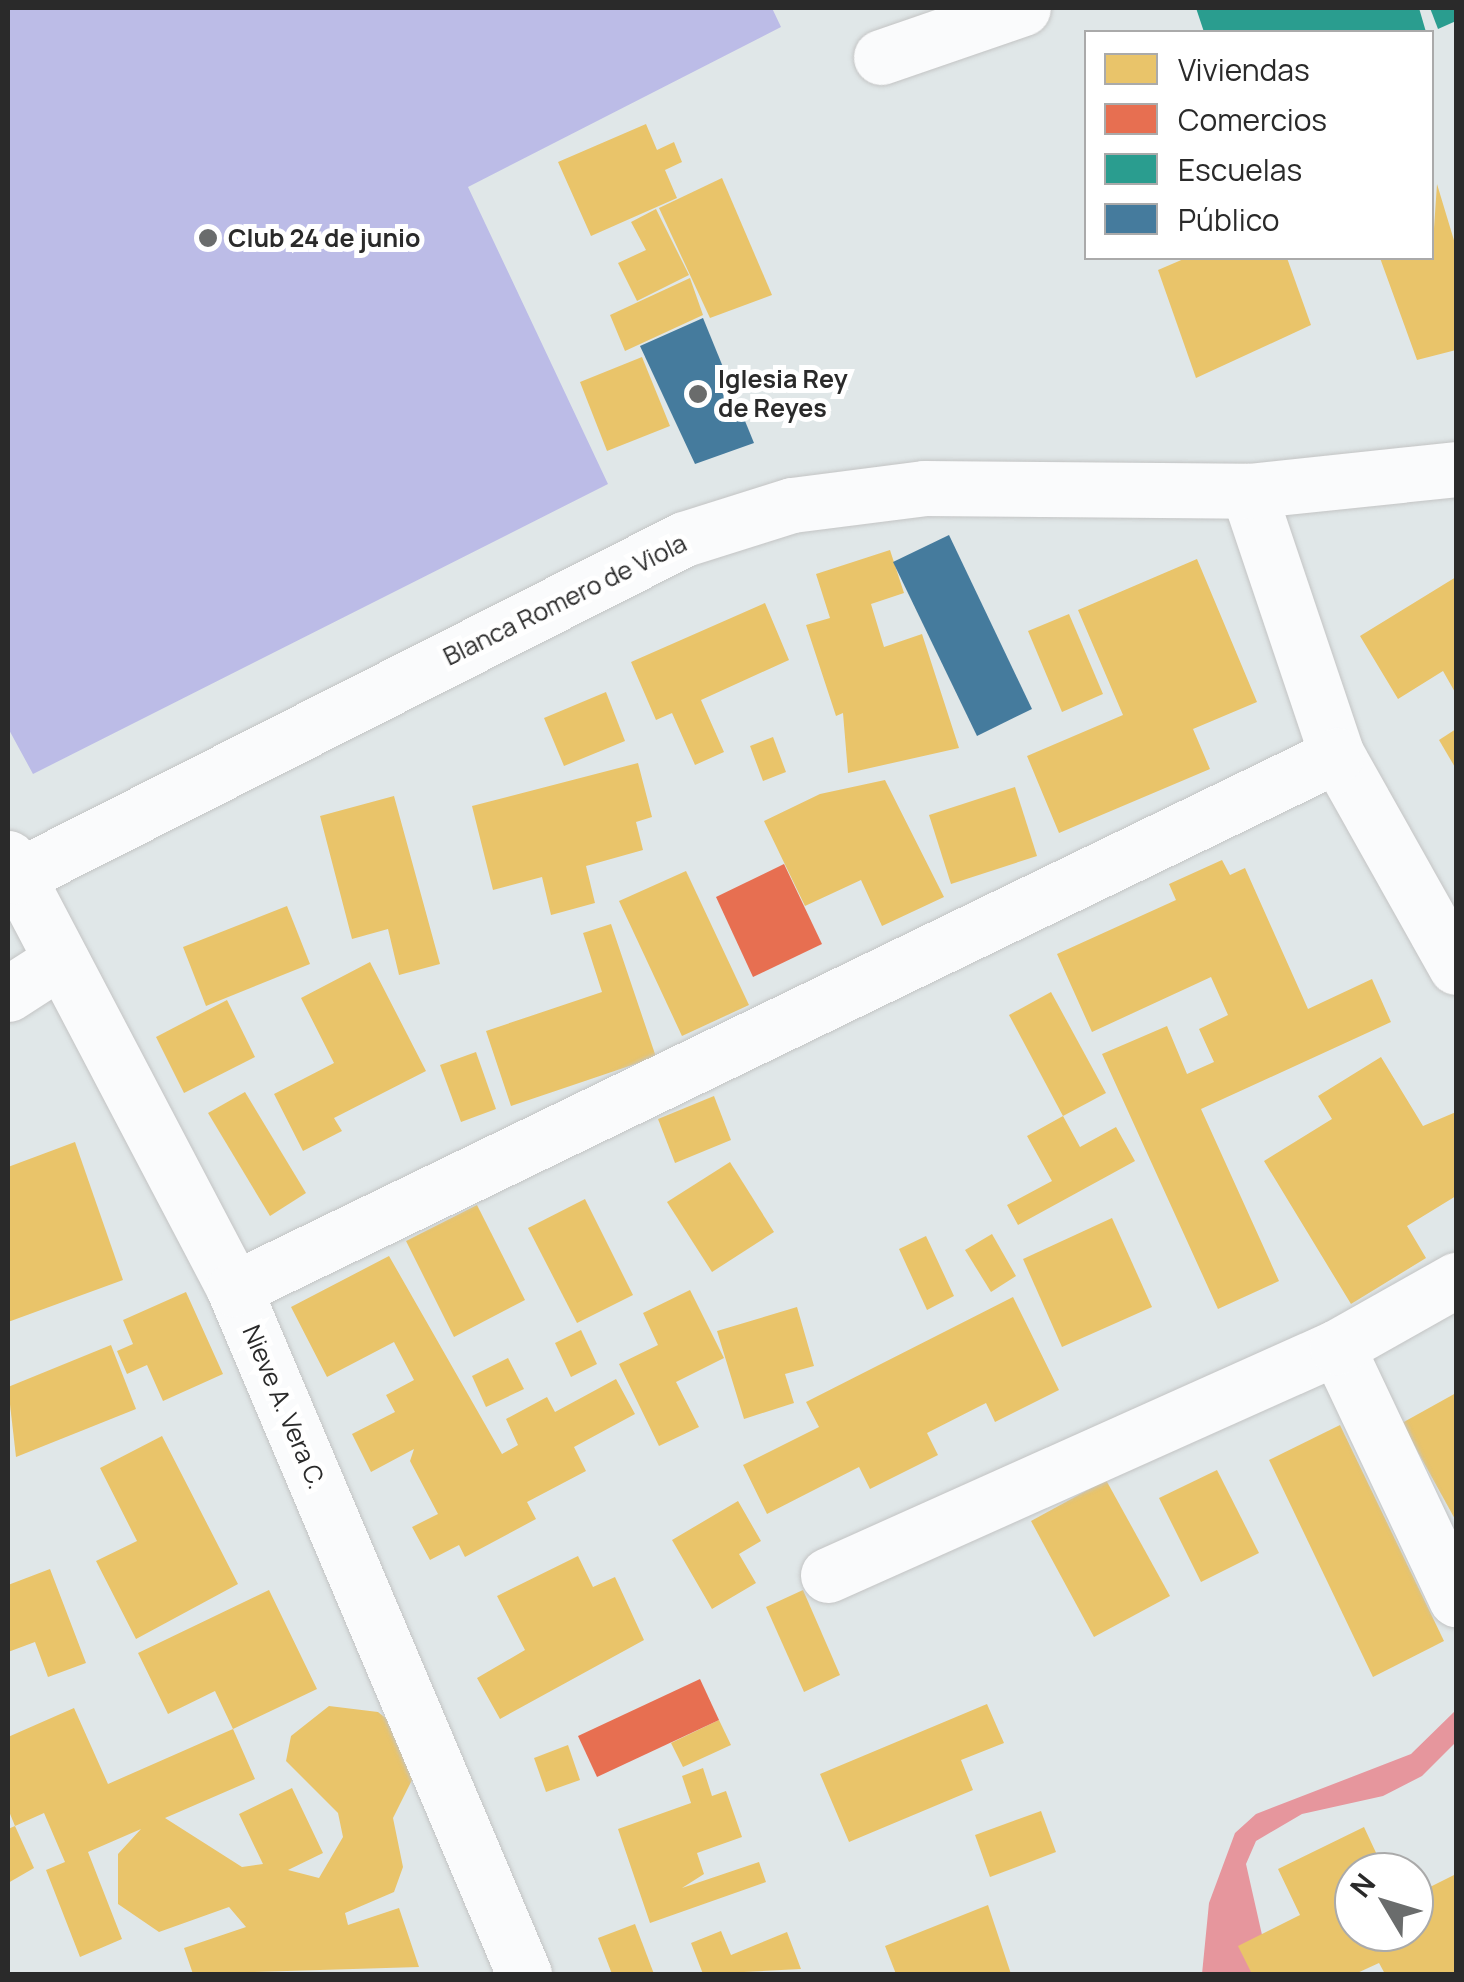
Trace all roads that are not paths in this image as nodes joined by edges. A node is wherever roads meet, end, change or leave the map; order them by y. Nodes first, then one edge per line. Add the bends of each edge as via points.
1 (1023, 8) edge
2 (881, 58) dead end
3 (1456, 469) edge
4 (1248, 491) junction
5 (1337, 755) junction
6 (13, 867) edge
7 (61, 960) junction
8 (1456, 967) edge
9 (8, 994) edge
10 (1456, 1280) edge
11 (234, 1289) junction
12 (1337, 1347) junction
13 (828, 1575) dead end
14 (1456, 1599) edge
15 (524, 1974) edge

1 - 2 street
3 - 4 street, Blanca Romero de Viola
4 - 5 street
4 - 6 street, Blanca Romero de Viola via 924,488 792,505 684,539
5 - 8 street
5 - 11 street
6 - 7 street, Nieve A. Vera C.
7 - 9 street
7 - 11 street, Nieve A. Vera C.
10 - 12 street
11 - 15 street, Nieve A. Vera C.
12 - 13 street
12 - 14 street

